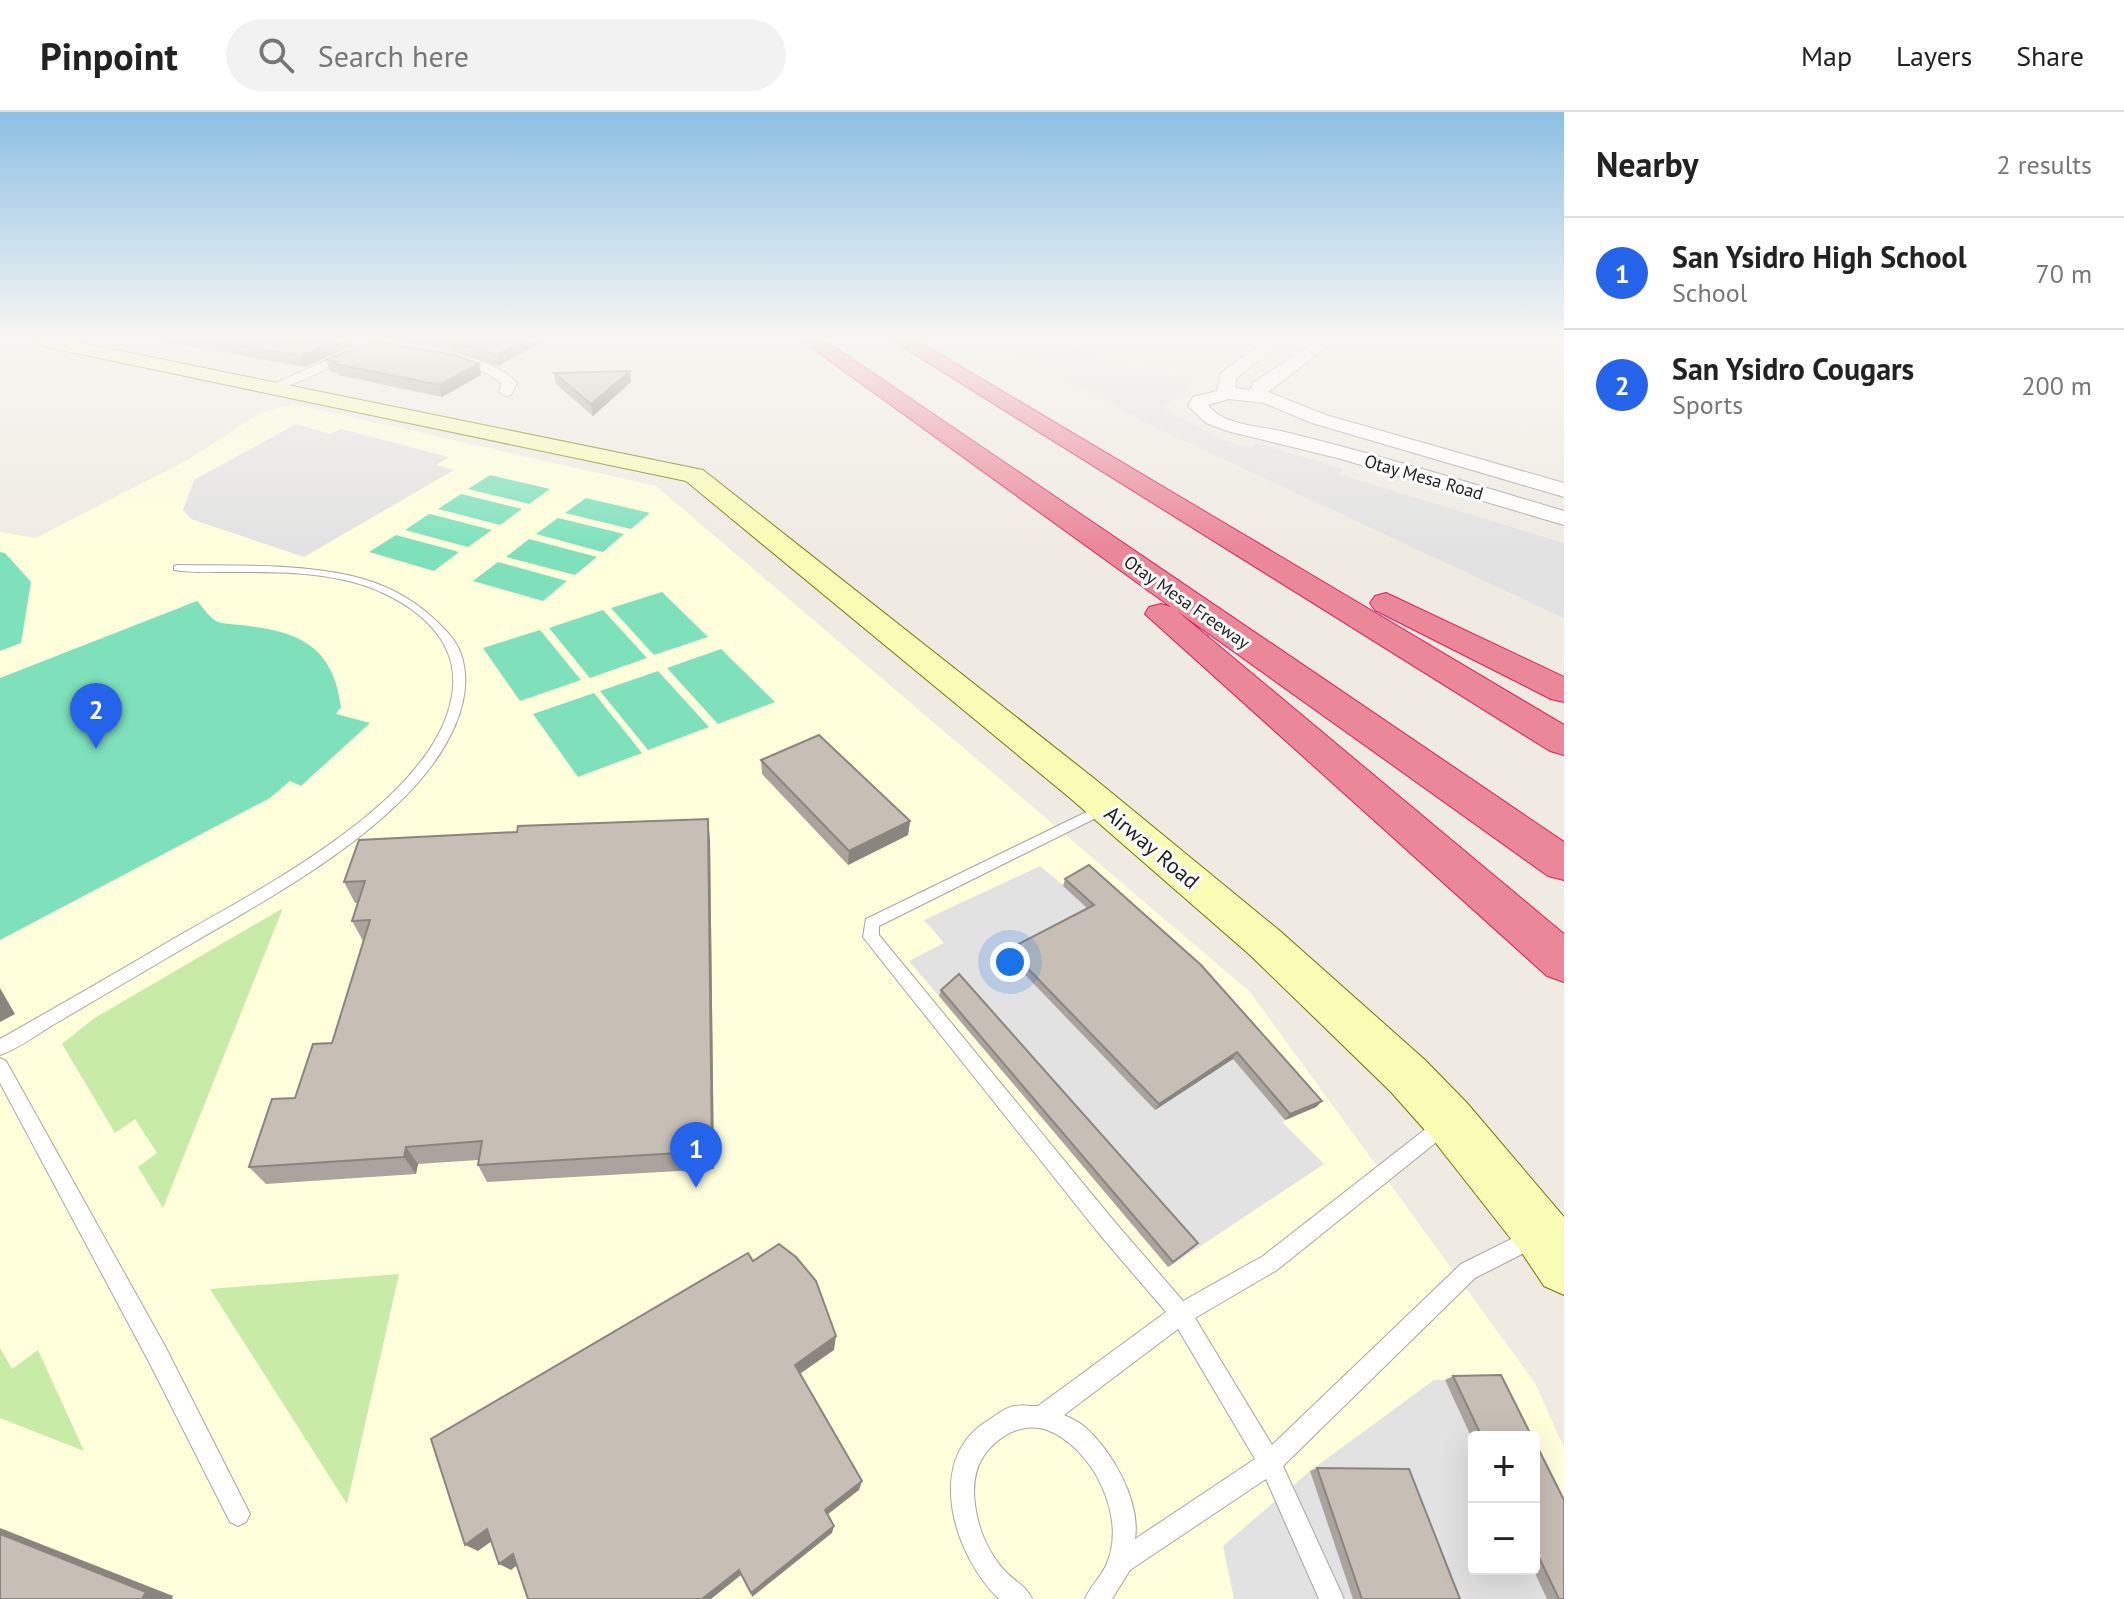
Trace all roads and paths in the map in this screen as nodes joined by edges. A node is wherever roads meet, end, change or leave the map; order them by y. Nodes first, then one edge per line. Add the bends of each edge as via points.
1 (381, 409) edge
2 (911, 409) edge
3 (1018, 409) edge
4 (1019, 409) edge
5 (1200, 409) edge
6 (1295, 409) edge
7 (1364, 460) junction
8 (1468, 463) junction
9 (1564, 490) edge
10 (1564, 518) edge
11 (1095, 537) junction
12 (177, 568) dead end
13 (1564, 691) edge
14 (1564, 742) edge
15 (1105, 808) junction
16 (1564, 864) edge
17 (1564, 962) edge
18 (0, 1048) edge
19 (0, 1066) edge
20 (1449, 1120) junction
21 (1542, 1233) junction
22 (1564, 1266) edge
23 (1181, 1314) junction
24 (1042, 1417) junction
25 (1270, 1463) junction
26 (238, 1514) dead end
27 (1123, 1561) junction
28 (1020, 1599) edge
29 (1097, 1599) edge
30 (1332, 1599) edge

1 - 15 main road, Airway Road via 694,475
2 - 11 highway, Otay Mesa Freeway
3 - 14 highway
4 - 13 highway
5 - 7 street, Otay Mesa Road via 1223,423
6 - 8 street, Otay Mesa Road
7 - 8 street via 1387,446
7 - 10 street, Otay Mesa Road
8 - 9 street, Otay Mesa Road
11 - 16 highway, Otay Mesa Freeway
11 - 17 highway via 1124,581
12 - 18 lane via 325,575 369,582 403,597 454,647 462,678 453,712 435,751 399,795 297,875
15 - 20 main road, Airway Road via 1265,943
15 - 23 lane via 871,923 871,937
19 - 26 lane
20 - 21 main road, Airway Road
20 - 23 lane via 1270,1263
21 - 22 main road, Airway Road
21 - 25 lane via 1468,1271
23 - 24 lane
23 - 25 lane
24 - 27 lane via 1090,1444 1108,1469 1121,1498
24 - 28 lane via 1017,1416 994,1426 977,1444 965,1469 962,1500 969,1533 984,1565
25 - 27 lane
25 - 30 lane
27 - 29 lane

